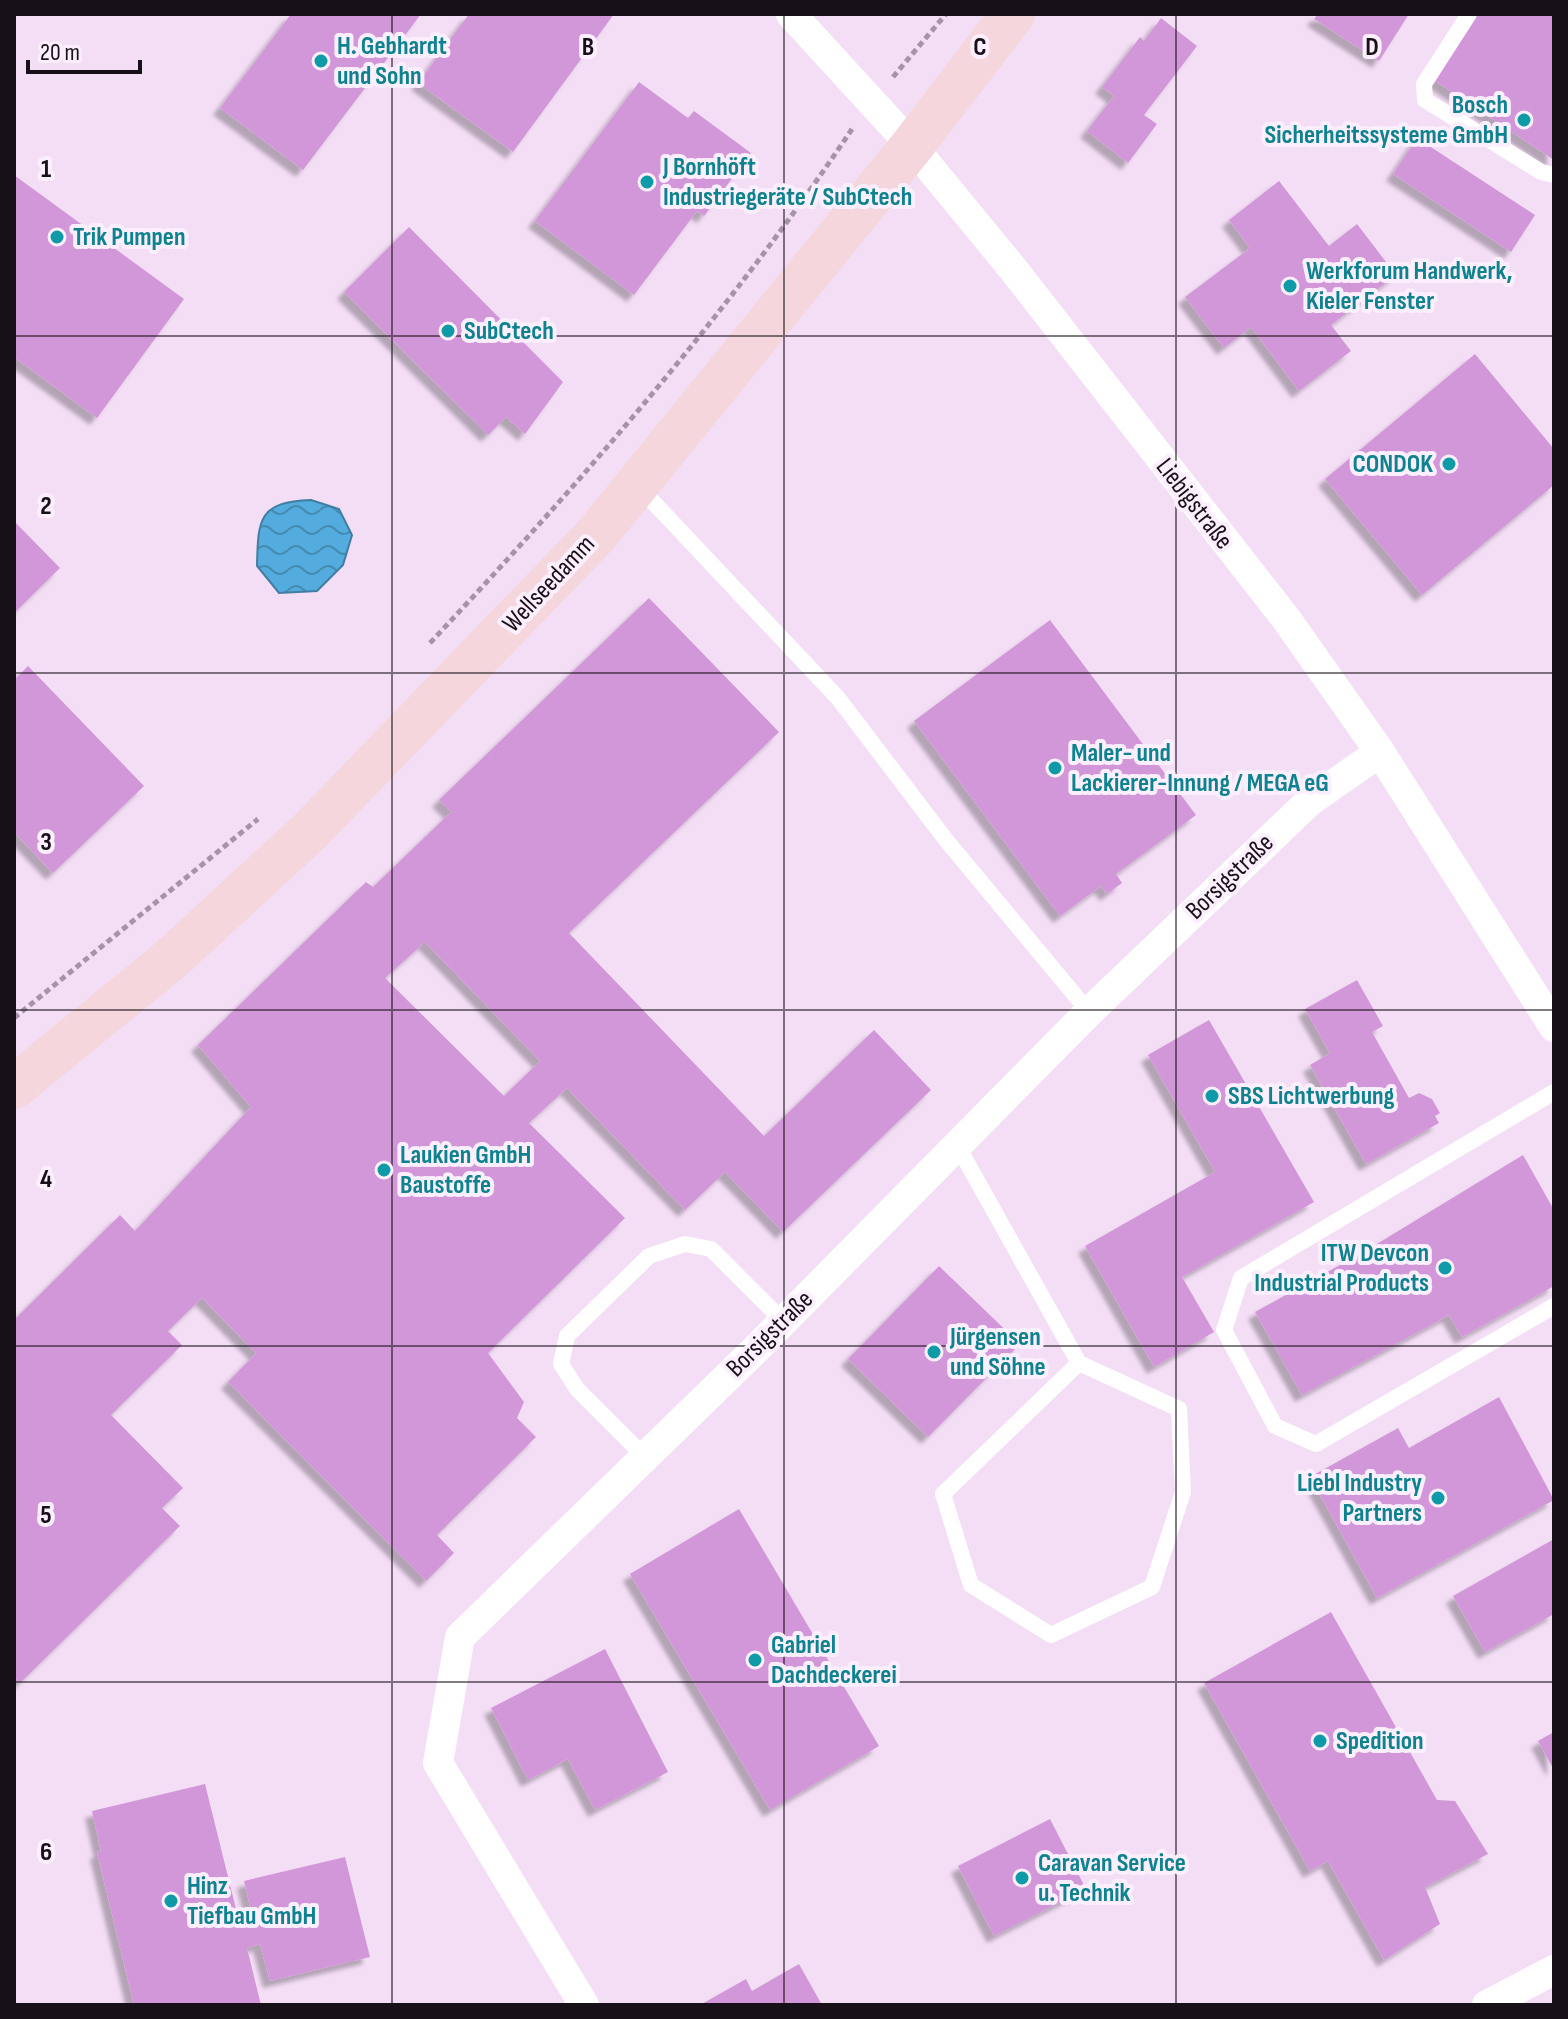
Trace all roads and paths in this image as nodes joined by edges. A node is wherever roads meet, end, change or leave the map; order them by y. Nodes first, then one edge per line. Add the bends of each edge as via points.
1 (791, 14) edge
2 (946, 14) edge
3 (1013, 14) edge
4 (1469, 14) edge
5 (872, 100) junction
6 (912, 146) junction
7 (1554, 175) edge
8 (637, 486) junction
9 (420, 654) dead end
10 (1380, 752) junction
11 (268, 811) dead end
12 (1089, 1012) junction
13 (14, 1018) edge
14 (1554, 1027) edge
15 (14, 1087) edge
16 (1554, 1092) edge
17 (956, 1143) junction
18 (1554, 1306) edge
19 (783, 1321) junction
20 (1079, 1363) junction
21 (645, 1457) junction
22 (1554, 1970) edge
23 (584, 2005) edge
24 (1487, 2005) edge

1 - 5 street, Liebigstraße
2 - 5 path
3 - 6 main road, Wellseedamm
4 - 7 lane via 1424,84 1425,100
5 - 6 street, Liebigstraße
5 - 9 path via 793,217 607,446
6 - 8 main road, Wellseedamm
6 - 10 street, Liebigstraße via 1287,620
8 - 12 lane via 838,698 946,840
8 - 15 main road, Wellseedamm via 476,662 310,831 171,959
10 - 12 street, Borsigstraße via 1310,801
10 - 14 street, Liebigstraße
11 - 13 path
12 - 17 street, Borsigstraße
16 - 18 lane via 1241,1278 1224,1330 1275,1426 1316,1444
17 - 19 street, Borsigstraße
17 - 20 lane
19 - 21 street, Borsigstraße
19 - 21 lane via 711,1249 685,1244 649,1256 567,1336 561,1364 577,1389
20 - 20 lane via 943,1494 971,1585 1051,1635 1152,1587 1183,1492 1179,1409
21 - 23 street, Borsigstraße via 460,1637 438,1763
22 - 24 street

